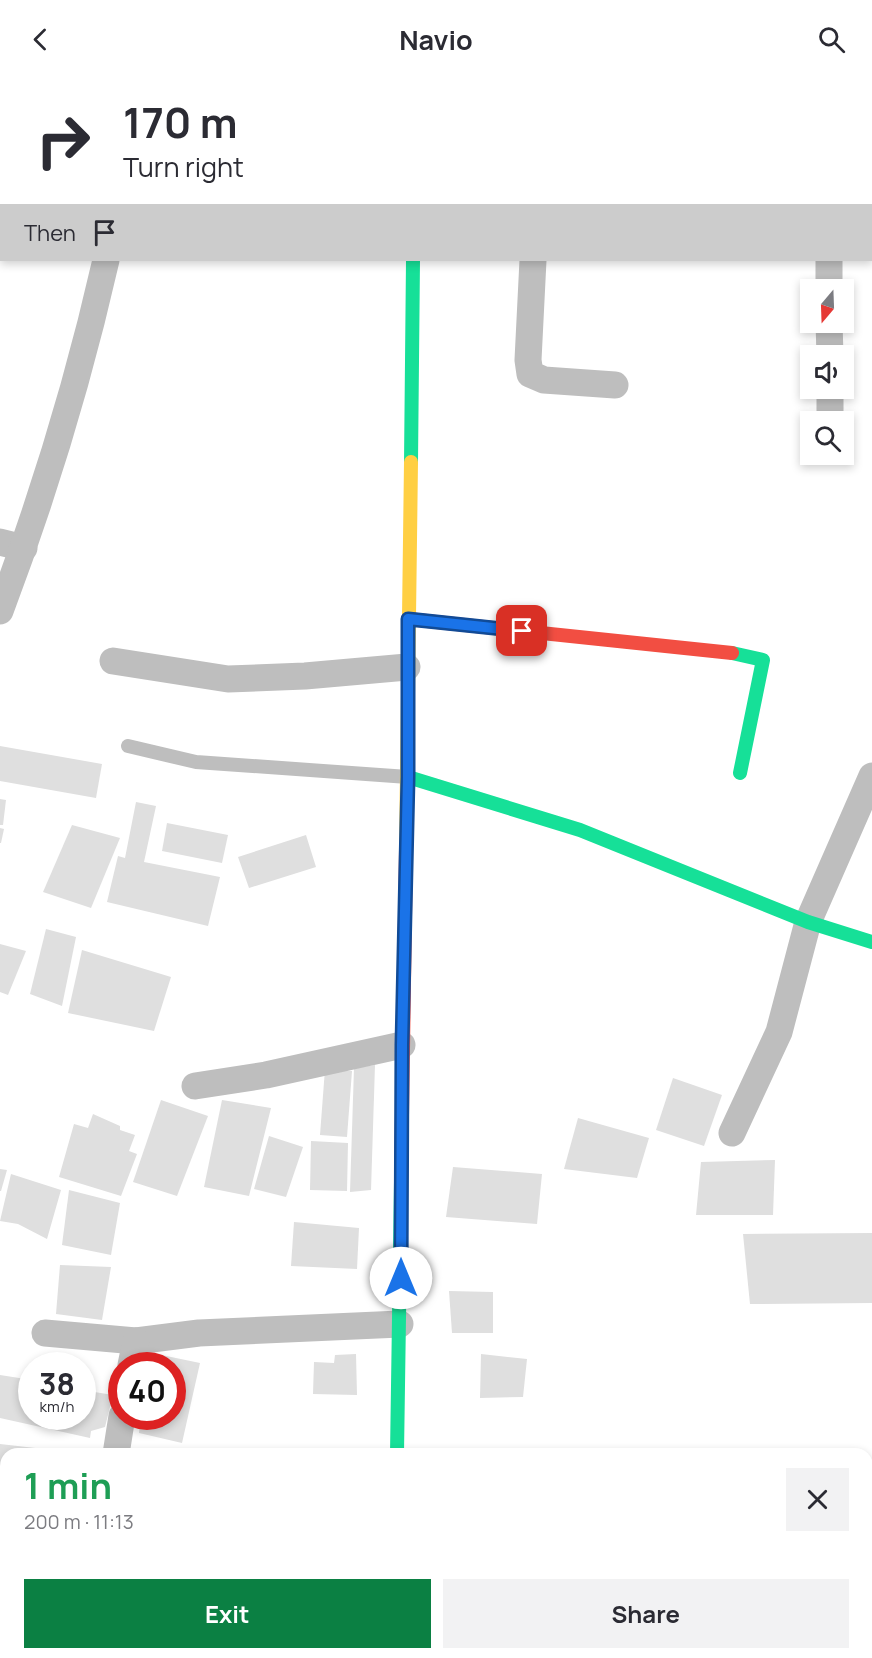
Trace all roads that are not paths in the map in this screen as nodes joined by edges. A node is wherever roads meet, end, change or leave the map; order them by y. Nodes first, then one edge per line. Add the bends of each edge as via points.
1 (106, 261) edge
2 (413, 261) edge
3 (533, 261) edge
4 (829, 261) edge
5 (829, 279) edge
6 (615, 385) dead end
7 (12, 545) edge
8 (0, 611) edge
9 (408, 619) junction
10 (113, 661) dead end
11 (407, 667) junction
12 (128, 746) dead end
13 (740, 773) dead end
14 (872, 776) edge
15 (408, 777) junction
16 (808, 922) junction
17 (872, 942) edge
18 (402, 1045) junction
19 (195, 1086) dead end
20 (732, 1133) dead end
21 (400, 1324) junction
22 (45, 1333) dead end
23 (130, 1352) edge
24 (137, 1352) edge
25 (120, 1430) edge
26 (117, 1448) edge
27 (397, 1448) edge

1 - 7 street via 77,376
2 - 9 street
3 - 6 street via 530,374 544,380
4 - 5 street
7 - 8 street
9 - 11 street
9 - 13 street via 728,652 763,660
10 - 11 street via 228,679
11 - 15 street
12 - 15 lane via 196,762
14 - 16 street
15 - 16 street via 580,830
15 - 18 street
16 - 17 street
16 - 20 street via 779,1032
18 - 19 street via 267,1075
18 - 21 street
21 - 24 street via 199,1333
21 - 27 street
22 - 23 street
25 - 26 street

